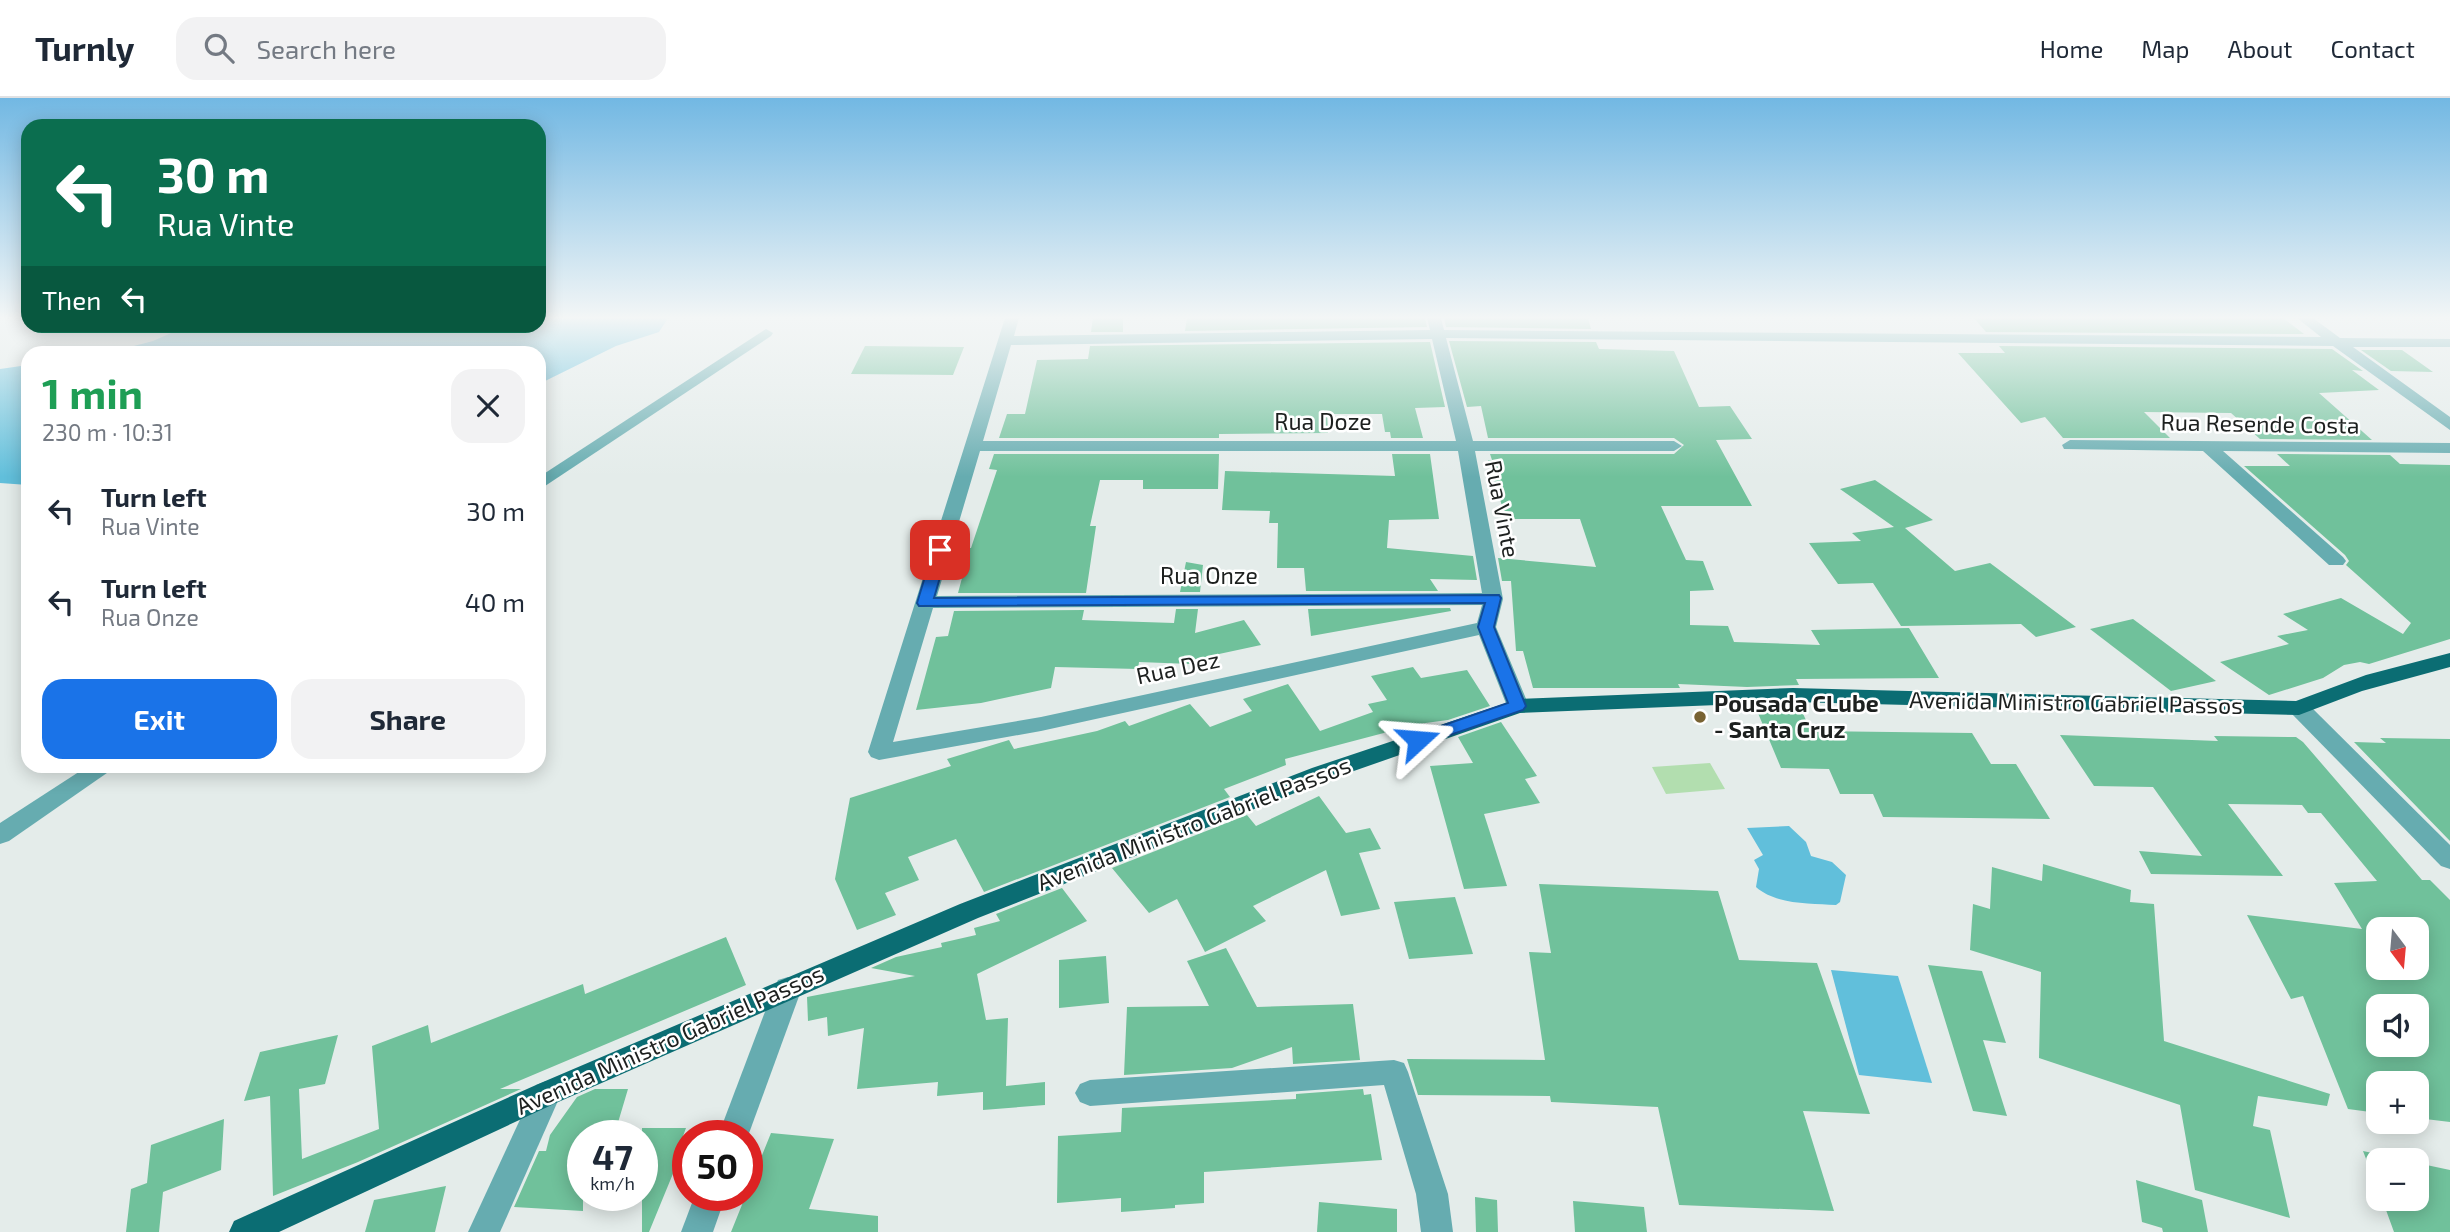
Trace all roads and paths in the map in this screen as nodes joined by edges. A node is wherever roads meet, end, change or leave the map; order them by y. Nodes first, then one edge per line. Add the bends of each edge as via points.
1 (709, 371) edge
2 (995, 371) edge
3 (1447, 371) edge
4 (2377, 371) edge
5 (2450, 425) edge
6 (1465, 444) junction
7 (2070, 445) dead end
8 (972, 446) junction
9 (1674, 446) dead end
10 (2207, 446) junction
11 (2450, 448) edge
12 (546, 480) edge
13 (2336, 561) dead end
14 (1493, 598) junction
15 (925, 603) junction
16 (1486, 627) junction
17 (2450, 660) edge
18 (1518, 706) junction
19 (2300, 708) junction
20 (95, 773) edge
21 (0, 835) edge
22 (2450, 860) edge
23 (788, 988) junction
24 (1090, 1093) dead end
25 (547, 1094) junction
26 (739, 1120) edge
27 (705, 1211) edge
28 (245, 1232) edge
29 (484, 1232) edge
30 (697, 1232) edge
31 (1437, 1232) edge

1 - 12 street
2 - 8 street
3 - 6 street, Rua Vinte
4 - 5 street
6 - 8 street, Rua Doze
6 - 9 street, Rua Doze
6 - 14 street, Rua Vinte
7 - 10 street, Rua Resende Costa
8 - 15 street
10 - 11 street, Rua Resende Costa
10 - 13 street
14 - 15 street, Rua Onze
14 - 16 street, Rua Vinte
15 - 16 street, Rua Dez via 879,752 1041,724
16 - 18 street
17 - 19 main road, Avenida Ministro Gabriel Passos via 2371,680
18 - 19 main road, Avenida Ministro Gabriel Passos via 1793,695
18 - 23 main road, Avenida Ministro Gabriel Passos via 1320,774 969,911
19 - 22 street
20 - 21 street
23 - 25 main road, Avenida Ministro Gabriel Passos
23 - 26 street
24 - 31 street via 1394,1072 1432,1194
25 - 28 main road, Avenida Ministro Gabriel Passos
25 - 29 street
27 - 30 street

